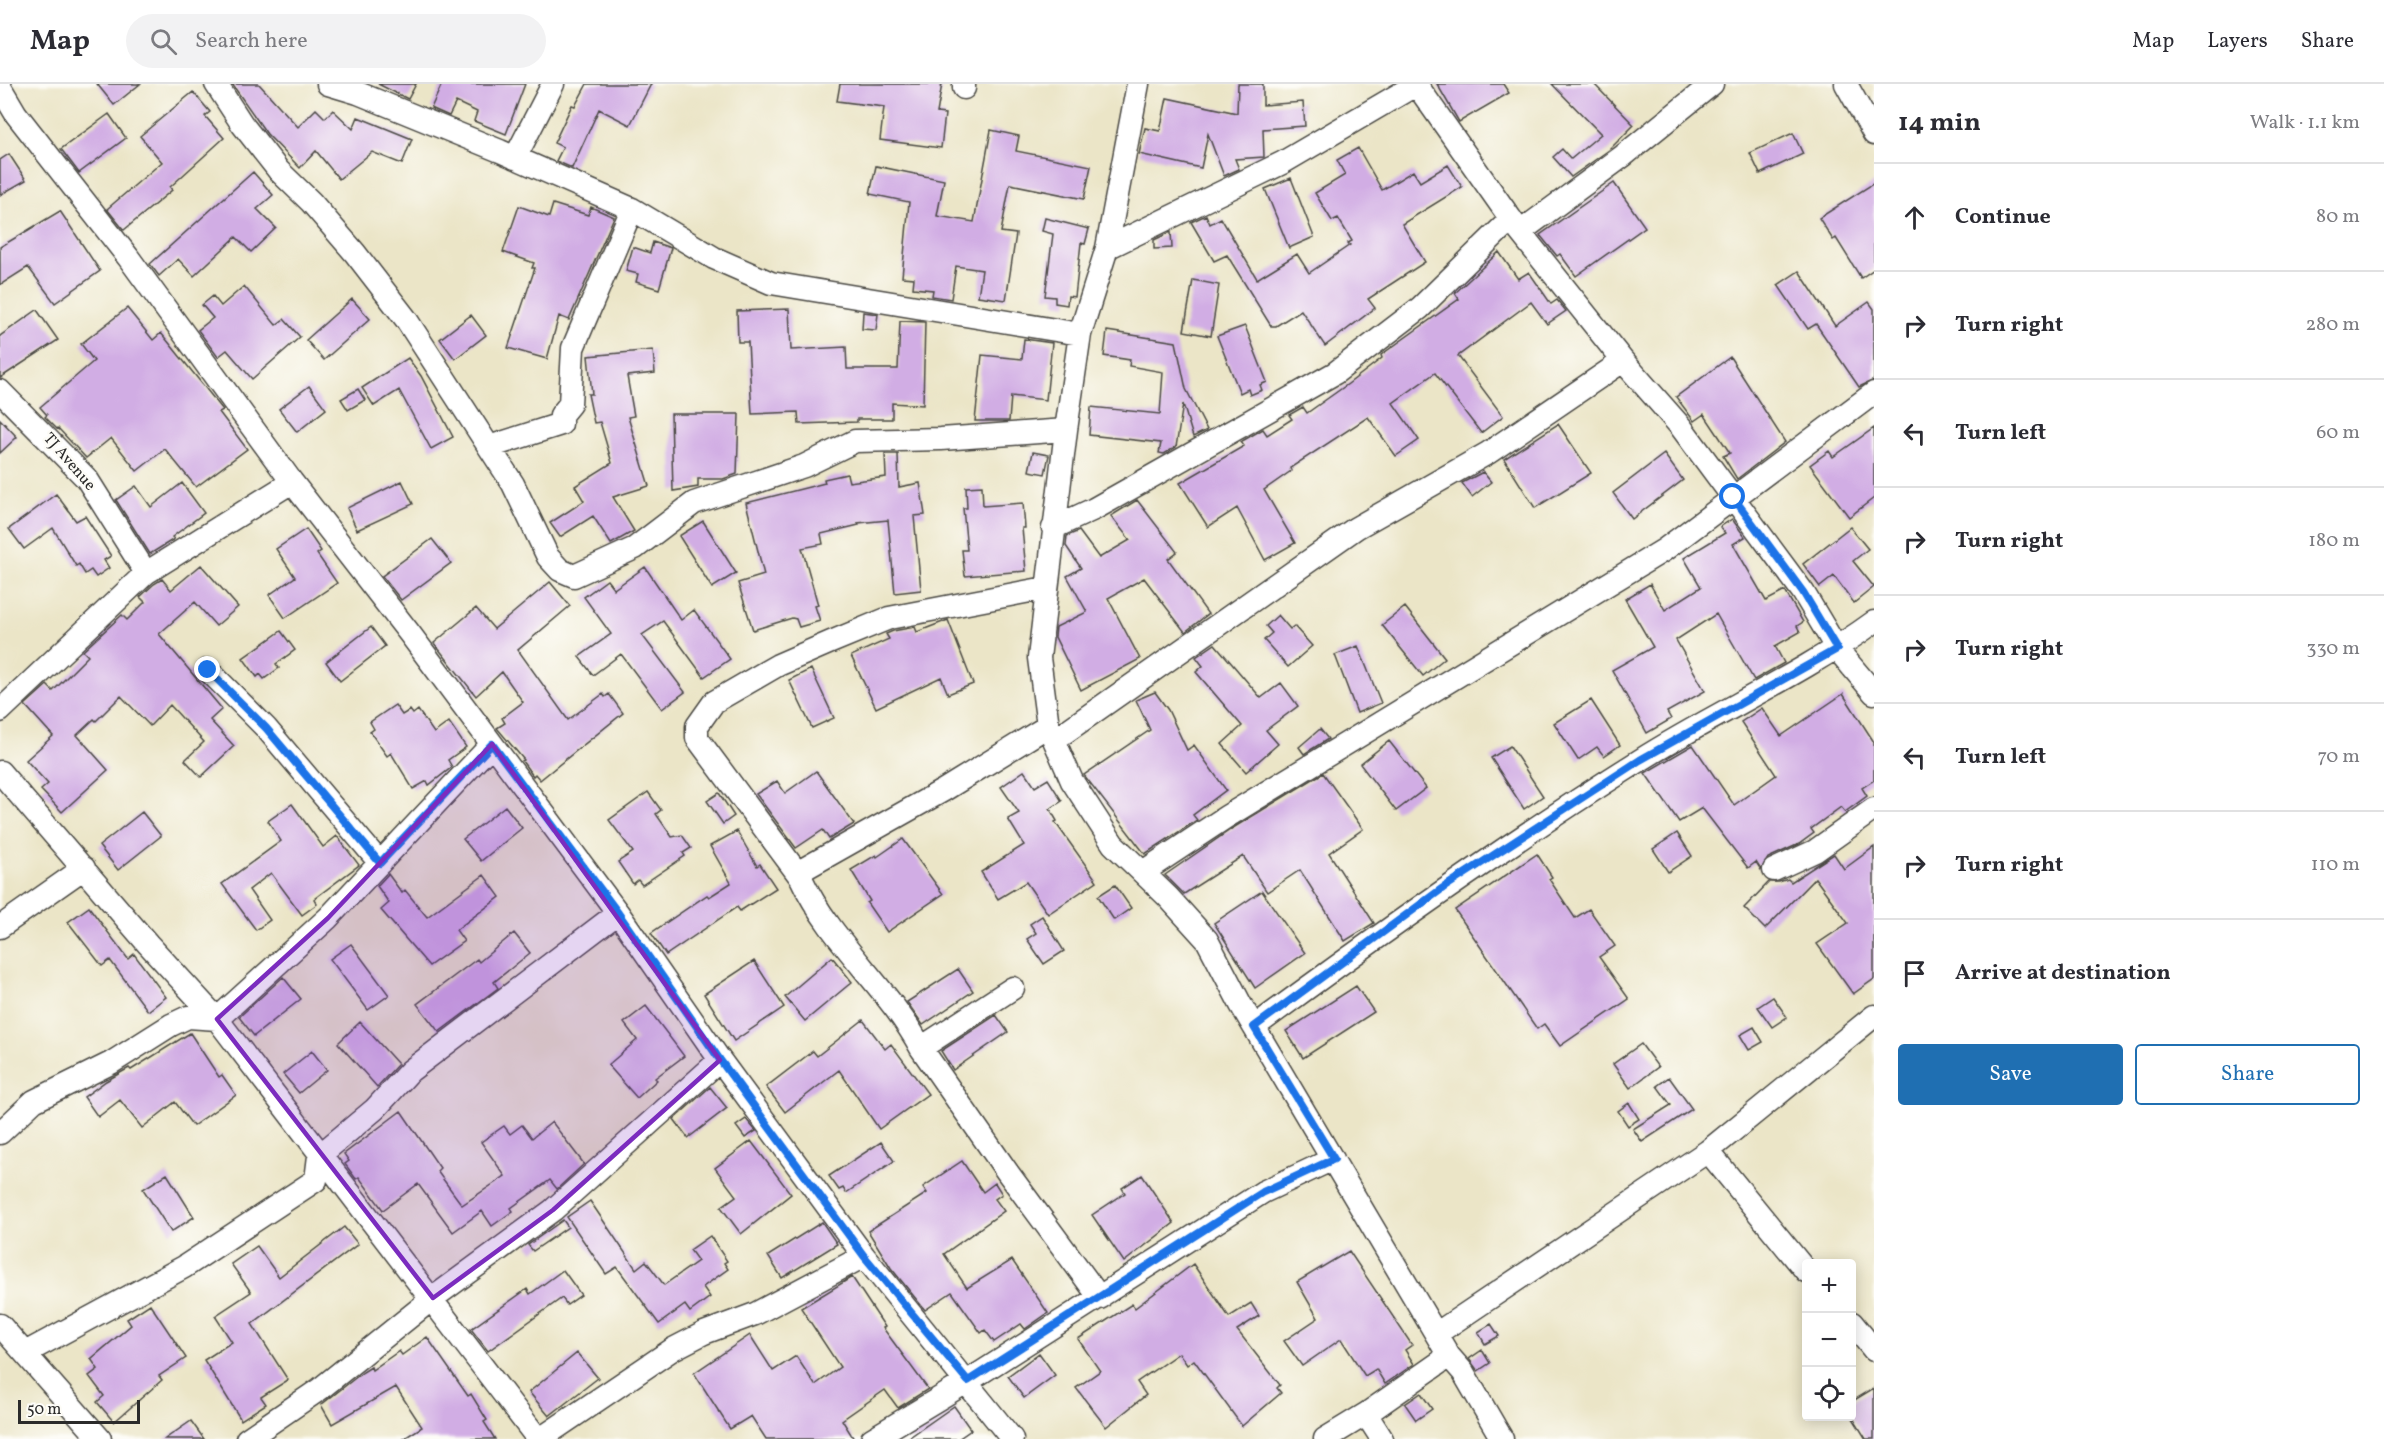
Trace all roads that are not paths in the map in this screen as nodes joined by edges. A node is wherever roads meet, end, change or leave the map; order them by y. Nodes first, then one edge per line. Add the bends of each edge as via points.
1 (216, 84) edge
2 (328, 84) edge
3 (553, 84) edge
4 (1138, 84) edge
5 (1417, 84) edge
6 (1712, 84) edge
7 (1846, 84) edge
8 (0, 87) edge
9 (360, 89) edge
10 (1874, 134) edge
11 (515, 158) junction
12 (632, 209) junction
13 (1515, 225) junction
14 (1107, 248) junction
15 (1080, 334) junction
16 (1623, 361) junction
17 (0, 391) edge
18 (1874, 393) edge
19 (1066, 430) junction
20 (489, 447) junction
21 (292, 482) junction
22 (1733, 497) junction
23 (1053, 528) junction
24 (146, 573) junction
25 (1046, 588) junction
26 (1874, 622) edge
27 (1837, 649) junction
28 (208, 670) dead end
29 (1874, 693) edge
30 (0, 711) edge
31 (1051, 733) junction
32 (492, 744) junction
33 (0, 772) edge
34 (1874, 809) edge
35 (380, 863) junction
36 (84, 868) junction
37 (1774, 870) dead end
38 (1143, 873) junction
39 (801, 878) junction
40 (618, 913) junction
41 (0, 927) edge
42 (1013, 988) dead end
43 (1874, 1016) edge
44 (217, 1018) junction
45 (1254, 1027) junction
46 (921, 1048) junction
47 (720, 1060) junction
48 (0, 1133) edge
49 (1708, 1151) junction
50 (320, 1156) junction
51 (1334, 1159) junction
52 (864, 1256) junction
53 (1802, 1266) edge
54 (433, 1298) junction
55 (1100, 1298) junction
56 (0, 1325) edge
57 (1856, 1329) edge
58 (1436, 1334) junction
59 (1874, 1350) edge
60 (25, 1353) junction
61 (1449, 1356) junction
62 (968, 1381) junction
63 (1366, 1414) junction
64 (100, 1439) edge
65 (247, 1439) edge
66 (539, 1439) edge
67 (872, 1439) edge
68 (1012, 1439) edge
69 (1325, 1439) edge
70 (1382, 1439) edge
71 (1502, 1439) edge

1 - 20 street via 279,171 311,202 399,310
2 - 9 street
3 - 11 street
4 - 14 street
5 - 13 street
5 - 14 street via 1282,163
6 - 13 street via 1623,156
7 - 10 street
8 - 21 street via 16,114 128,257
9 - 11 street
11 - 12 street
12 - 15 street via 714,258 771,283
12 - 20 street via 573,348 570,404 561,415 561,424
13 - 16 street
13 - 23 street via 1420,308 1335,374
14 - 15 street
15 - 19 street
16 - 22 street via 1682,427
16 - 31 street via 1488,453 1356,528
17 - 24 street, TJ Avenue via 87,479
18 - 22 street
19 - 20 street via 855,441 804,466 694,503 635,548 574,576 560,570 548,557 513,484
19 - 23 street
21 - 24 street
21 - 32 street
22 - 27 street via 1803,592
22 - 38 street via 1664,550 1226,817
23 - 25 street
24 - 30 street
25 - 31 street via 1039,658
25 - 39 street via 889,618 778,665 714,702 697,726 698,738
26 - 27 street
27 - 29 street
27 - 45 street via 1640,760 1443,888
28 - 35 street via 266,728
31 - 38 street via 1072,781 1113,844
31 - 39 street via 804,869
32 - 35 street
32 - 40 street
33 - 36 street
34 - 37 street via 1815,850
35 - 44 street via 295,950
36 - 41 street
36 - 44 street
38 - 45 street via 1207,940
39 - 46 street
40 - 47 street
40 - 50 street via 410,1071 375,1109
42 - 46 street
43 - 49 street
44 - 48 street via 188,1017 171,1025 111,1063 34,1101
44 - 50 street
45 - 51 street
46 - 55 street
47 - 52 street
47 - 54 street via 553,1210
49 - 53 street
49 - 58 street
50 - 54 street
50 - 60 street via 316,1180 184,1267
51 - 55 street via 1263,1192
51 - 58 street
52 - 62 street
52 - 66 street via 755,1314 673,1349
54 - 65 street via 320,1389
54 - 66 street
55 - 62 street
56 - 60 street
57 - 59 street
58 - 61 street
60 - 64 street
61 - 63 street
61 - 71 street via 1463,1372
62 - 67 street
62 - 68 street
63 - 69 street
63 - 70 street

